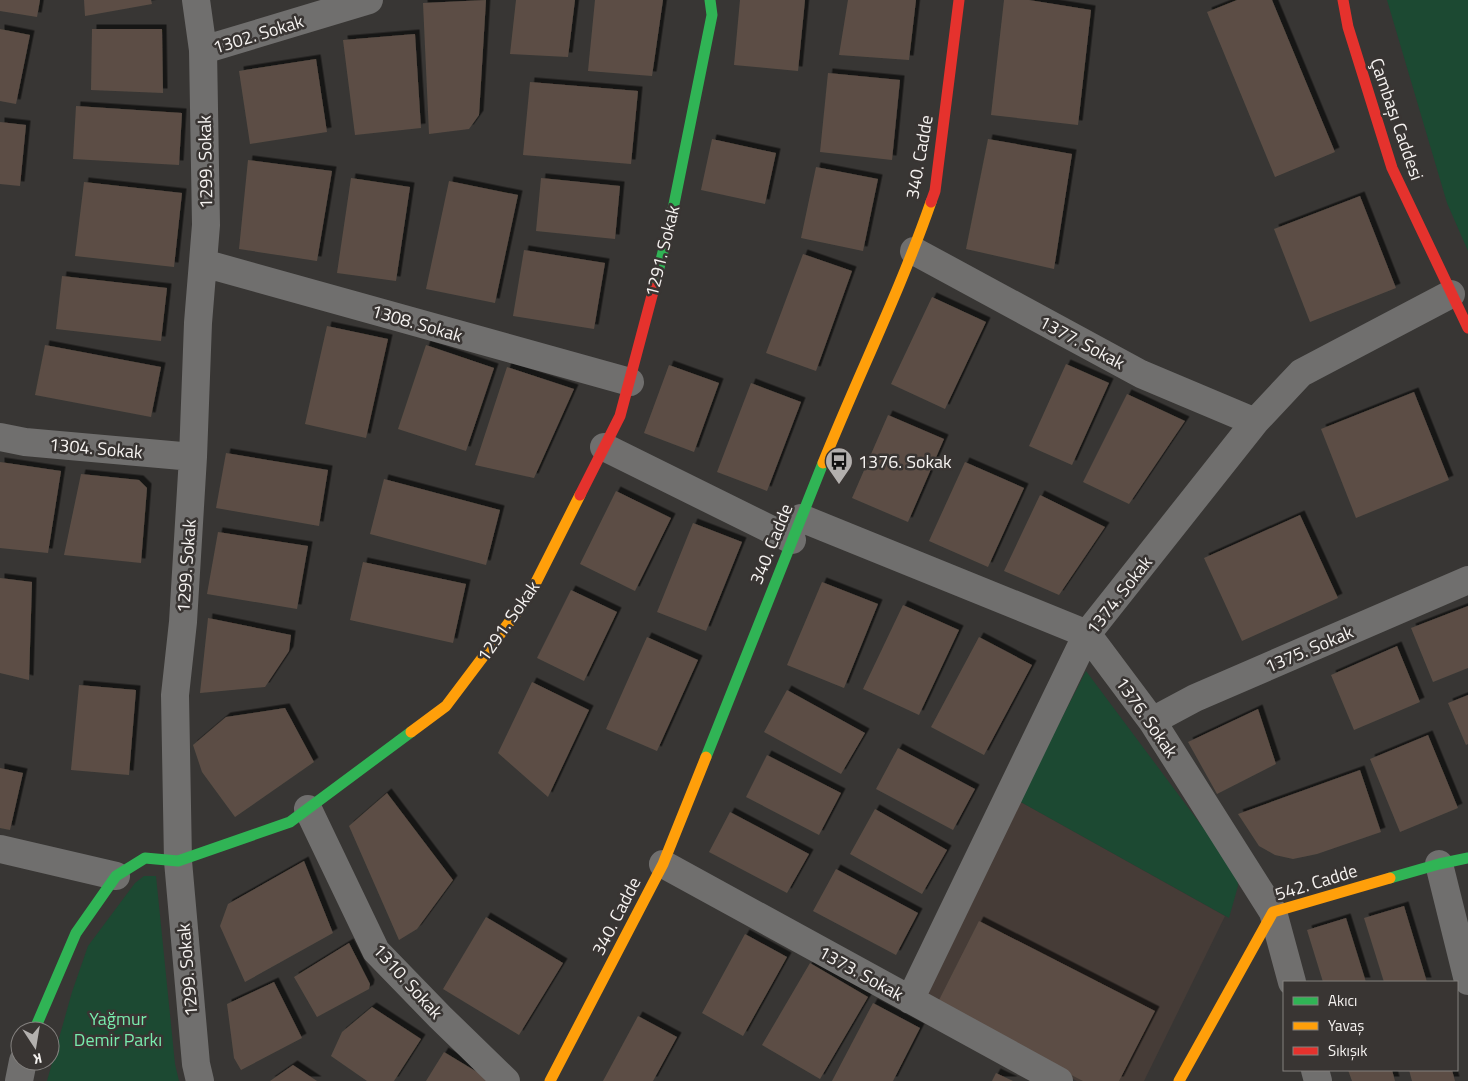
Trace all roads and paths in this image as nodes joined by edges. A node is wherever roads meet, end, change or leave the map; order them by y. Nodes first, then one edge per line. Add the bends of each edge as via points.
1 (196, 0) edge
2 (369, 0) edge
3 (710, 0) edge
4 (959, 0) edge
5 (1343, 0) edge
6 (203, 50) junction
7 (914, 251) junction
8 (203, 263) junction
9 (1451, 294) junction
10 (1468, 328) edge
11 (630, 382) junction
12 (1255, 422) junction
13 (0, 437) edge
14 (604, 447) junction
15 (193, 457) junction
16 (796, 529) junction
17 (1468, 580) edge
18 (1087, 634) junction
19 (1152, 720) junction
20 (308, 809) junction
21 (0, 849) edge
22 (1468, 858) edge
23 (178, 861) junction
24 (663, 864) junction
25 (1439, 864) junction
26 (116, 876) junction
27 (1273, 912) junction
28 (1292, 981) edge
29 (1468, 981) edge
30 (910, 1000) junction
31 (38, 1021) edge
32 (200, 1081) edge
33 (506, 1081) edge
34 (550, 1081) edge
35 (1059, 1081) edge
36 (1179, 1081) edge

1 - 6 street, 1299. Sokak
2 - 6 street, 1302. Sokak
3 - 11 street, 1291. Sokak via 712,15 670,224
4 - 7 street, 340. Cadde via 935,191
5 - 9 street, Çambaşı Caddesi via 1348,27 1392,168
6 - 8 street, 1299. Sokak via 206,225
7 - 12 street, 1377. Sokak via 1140,374
7 - 16 street, 340. Cadde via 845,406
8 - 11 street, 1308. Sokak
8 - 15 street, 1299. Sokak
9 - 10 street, Çambaşı Caddesi
9 - 12 street, 1374. Sokak via 1301,373
11 - 14 street, 1291. Sokak via 620,416
12 - 18 street, 1374. Sokak
13 - 15 street, 1304. Sokak
14 - 16 street
14 - 20 street, 1291. Sokak via 529,596 446,706
15 - 23 street, 1299. Sokak via 175,695
16 - 18 street
16 - 24 street, 340. Cadde
17 - 19 street, 1375. Sokak via 1195,698
18 - 19 street, 1376. Sokak
18 - 30 street, 1374. Sokak
19 - 27 street, 1376. Sokak
20 - 23 street, 1291. Sokak via 290,822
20 - 33 street, 1310. Sokak via 376,951
21 - 26 street
22 - 25 street, 542. Cadde
23 - 26 street, 1291. Sokak via 146,858
23 - 32 street, 1299. Sokak
24 - 30 street, 1373. Sokak
24 - 34 street, 340. Cadde
25 - 27 street, 542. Cadde
25 - 29 street
26 - 31 street, 1291. Sokak via 76,932
27 - 28 street, 1376. Sokak
27 - 36 street, 542. Cadde
30 - 35 street, 1373. Sokak

